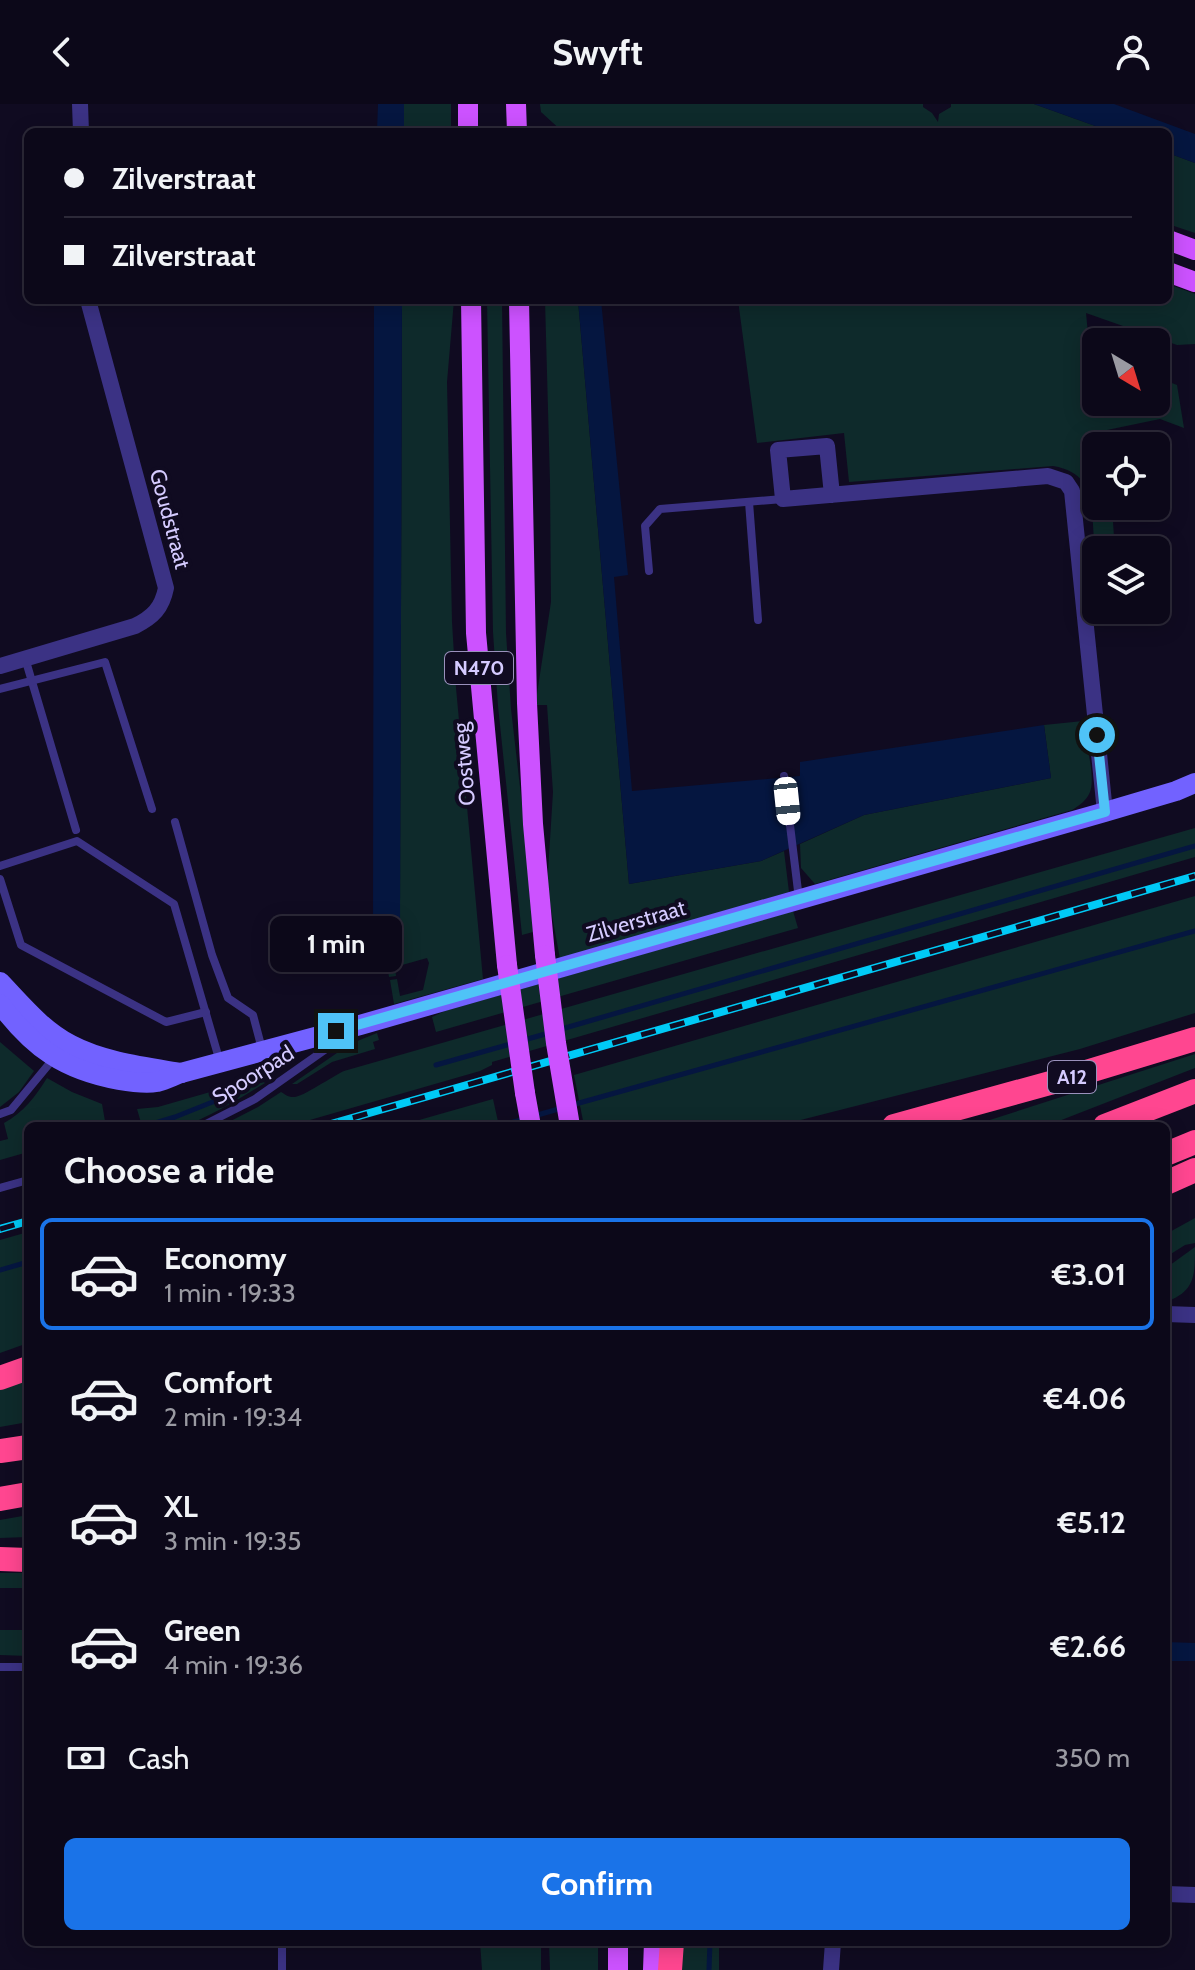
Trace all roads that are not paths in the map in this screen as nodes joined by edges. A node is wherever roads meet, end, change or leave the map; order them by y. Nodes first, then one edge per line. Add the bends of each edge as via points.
1 (80, 104) edge
2 (468, 104) edge
3 (516, 104) edge
4 (81, 128) edge
5 (468, 128) edge
6 (517, 128) edge
7 (1172, 241) edge
8 (1195, 250) edge
9 (1172, 273) edge
10 (1195, 282) edge
11 (89, 304) edge
12 (471, 304) edge
13 (519, 304) edge
14 (832, 495) junction
15 (783, 499) junction
16 (749, 502) junction
17 (649, 571) dead end
18 (758, 620) dead end
19 (25, 658) junction
20 (0, 666) edge
21 (32, 681) junction
22 (0, 689) edge
23 (784, 776) dead end
24 (1195, 783) edge
25 (152, 809) dead end
26 (1105, 812) junction
27 (175, 822) dead end
28 (76, 830) dead end
29 (0, 866) edge
30 (0, 879) edge
31 (800, 899) junction
32 (0, 982) edge
33 (0, 1004) edge
34 (206, 1012) junction
35 (360, 1025) junction
36 (1195, 1039) edge
37 (59, 1049) junction
38 (263, 1050) junction
39 (221, 1063) junction
40 (1195, 1091) edge
41 (0, 1114) edge
42 (211, 1122) edge
43 (530, 1122) edge
44 (569, 1122) edge
45 (909, 1122) edge
46 (1115, 1122) edge
47 (1195, 1142) edge
48 (1170, 1152) edge
49 (1195, 1170) edge
50 (24, 1181) edge
51 (1170, 1181) edge
52 (0, 1188) edge
53 (1170, 1314) edge
54 (1195, 1315) edge
55 (24, 1369) edge
56 (0, 1378) edge
57 (24, 1448) edge
58 (0, 1451) edge
59 (24, 1495) edge
60 (0, 1499) edge
61 (0, 1559) edge
62 (24, 1560) edge
63 (0, 1667) edge
64 (24, 1667) edge
65 (1170, 1894) edge
66 (1195, 1895) edge
67 (282, 1946) edge
68 (618, 1946) edge
69 (654, 1946) edge
70 (672, 1946) edge
71 (833, 1946) edge
72 (282, 1970) edge
73 (618, 1970) edge
74 (653, 1970) edge
75 (670, 1970) edge
76 (831, 1970) edge

1 - 4 street
2 - 5 main road
3 - 6 main road
7 - 8 main road
9 - 10 main road
11 - 19 street, Goudstraat via 166,588 158,610 135,626
12 - 43 main road, Oostweg / N470, bridge via 476,633 507,965
13 - 44 main road, N470, bridge via 532,810 545,955
14 - 15 street
14 - 15 street via 827,446 778,450
14 - 26 street via 1048,476 1066,482 1072,491
15 - 16 lane
16 - 17 lane via 660,509 645,526
16 - 18 lane
19 - 20 street, Goudstraat
19 - 21 lane
21 - 22 lane
21 - 25 lane via 105,662
21 - 28 lane
23 - 31 lane
24 - 26 street, Zilverstraat
26 - 31 street, Zilverstraat
27 - 38 lane via 228,998 253,1015
29 - 34 lane via 77,841 174,904
30 - 34 lane via 21,945 166,1022
31 - 35 street, Zilverstraat
32 - 37 street, Zilverstraat
33 - 37 street, Zilverstraat via 25,1034
34 - 39 lane
35 - 38 street, Zilverstraat
35 - 42 lane, Spoorpad via 278,1084
36 - 45 highway, A12
37 - 39 street, Zilverstraat via 71,1045 181,1073
37 - 41 lane via 11,1110
38 - 39 street, Zilverstraat
40 - 46 highway
47 - 48 highway
49 - 51 highway
50 - 52 lane
53 - 54 street
55 - 56 highway
57 - 58 highway
59 - 60 highway
61 - 62 highway
63 - 64 lane
65 - 66 street
67 - 72 lane
68 - 73 main road
69 - 74 main road
70 - 75 highway
71 - 76 street

